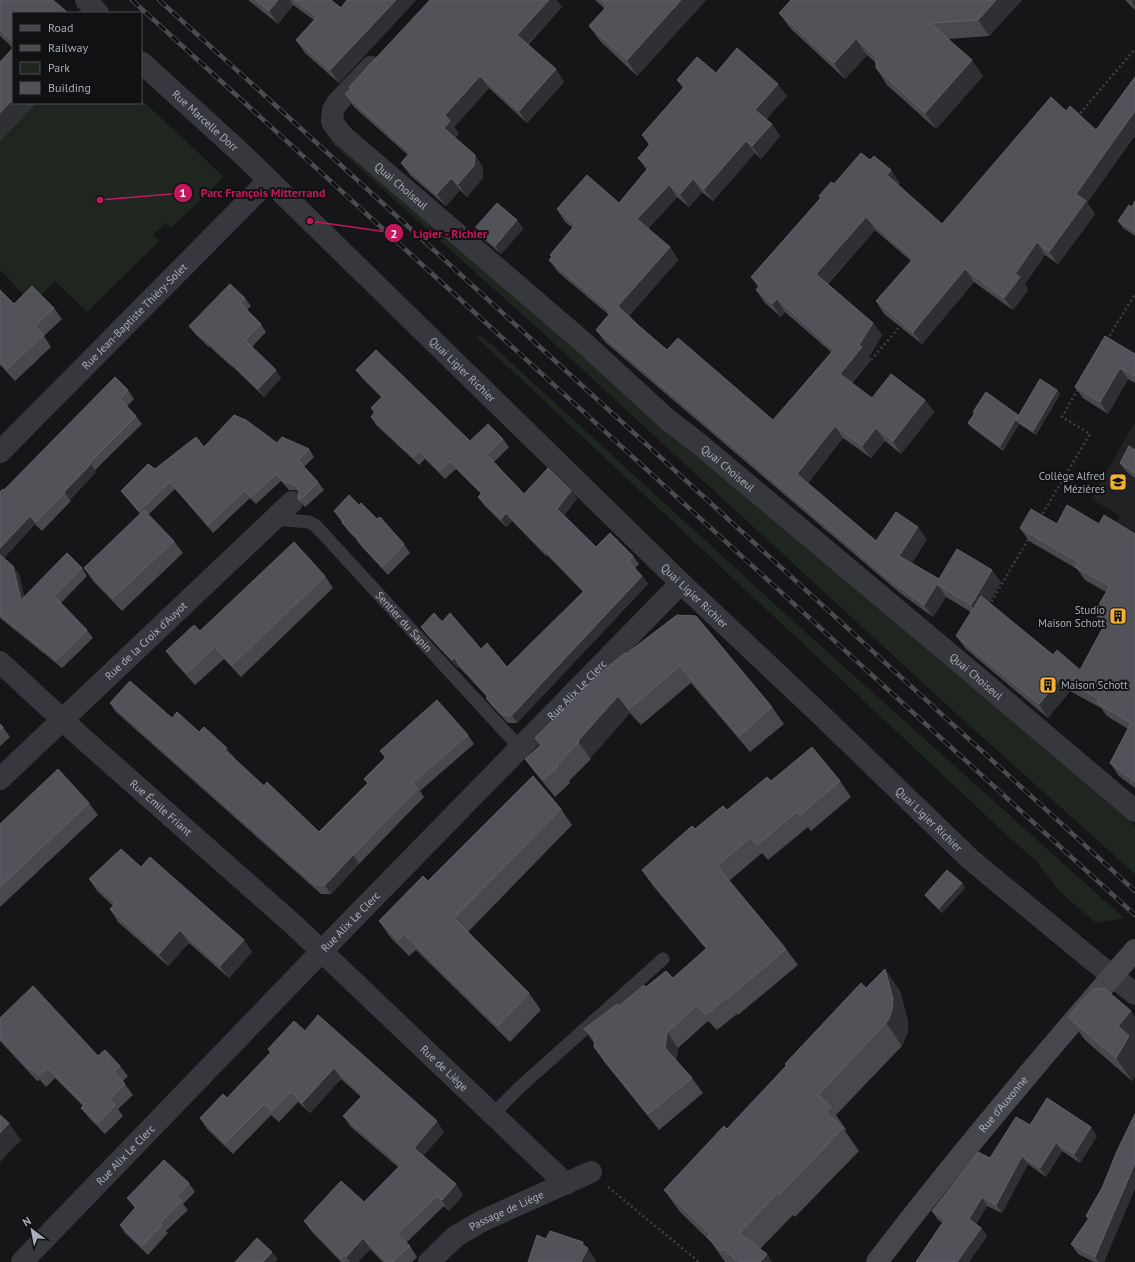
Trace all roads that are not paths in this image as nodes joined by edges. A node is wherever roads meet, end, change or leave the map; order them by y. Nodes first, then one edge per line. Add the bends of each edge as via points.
1 (86, 0) edge
2 (97, 12) edge
3 (385, 51) edge
4 (142, 63) edge
5 (269, 180) junction
6 (0, 452) edge
7 (292, 502) dead end
8 (274, 519) junction
9 (681, 583) junction
10 (0, 662) edge
11 (62, 719) junction
12 (520, 748) junction
13 (0, 778) edge
14 (1135, 811) edge
15 (1135, 950) edge
16 (322, 952) junction
17 (662, 959) dead end
18 (1112, 976) junction
19 (1135, 994) edge
20 (493, 1114) junction
21 (591, 1172) road end
22 (566, 1184) junction
23 (22, 1262) edge
24 (429, 1262) edge
25 (877, 1262) edge

1 - 2 street
3 - 14 street, Quai Choiseul via 333,110 332,122 342,135 582,340 668,420 885,599
4 - 5 street, Rue Marcelle Dorr
5 - 6 street, Rue Jean-Baptiste Thiéry-Solet
5 - 9 street, Quai Ligier Richier
7 - 8 street, Rue de la Croix d'Auyot
8 - 11 street, Rue de la Croix d'Auyot
8 - 12 lane, Sentier du Sapin via 309,522 316,526
9 - 12 street, Rue Alix Le Clerc
9 - 18 street, Quai Ligier Richier via 970,858
10 - 11 street, Rue Émile Friant
11 - 13 street, Rue de la Croix d'Auyot
11 - 16 street, Rue Émile Friant
12 - 16 street, Rue Alix Le Clerc
15 - 18 main road, Rue d'Auxonne
16 - 20 street, Rue de Liège
16 - 23 street, Rue Alix Le Clerc
17 - 20 lane
18 - 19 street, Quai Ligier Richier
18 - 25 main road, Rue d'Auxonne via 987,1122
20 - 22 street, Rue de Liège
21 - 22 street, Passage de Liège
22 - 24 street, Passage de Liège via 467,1229

